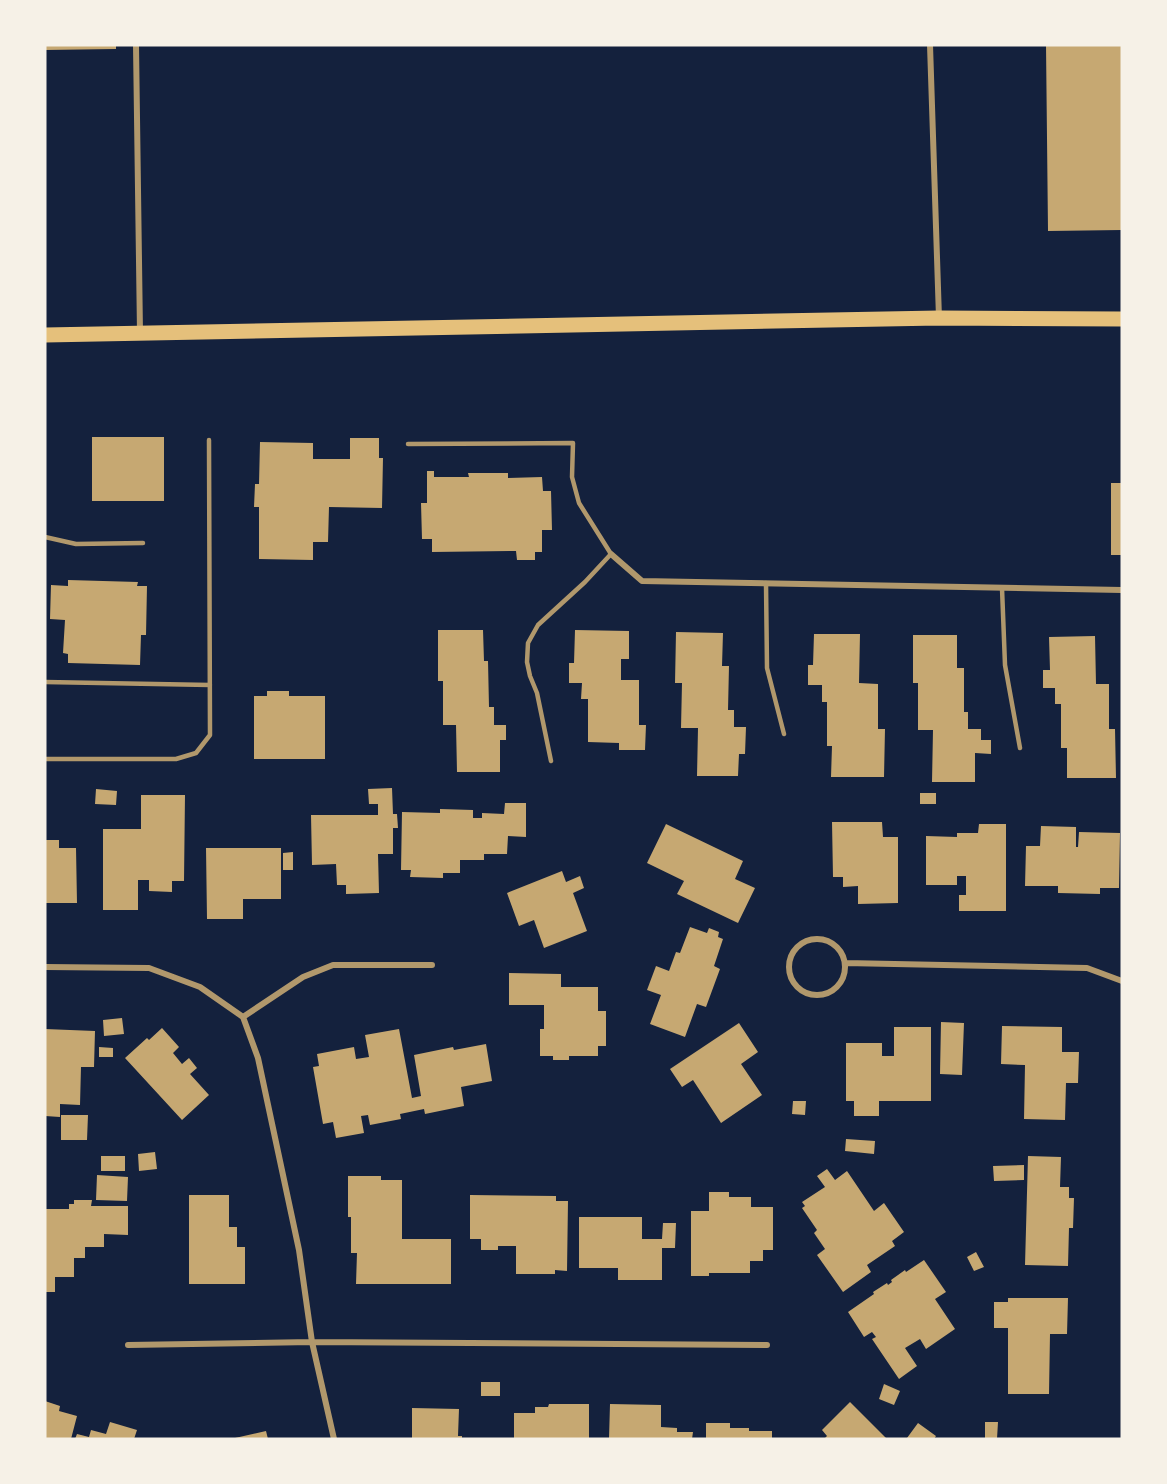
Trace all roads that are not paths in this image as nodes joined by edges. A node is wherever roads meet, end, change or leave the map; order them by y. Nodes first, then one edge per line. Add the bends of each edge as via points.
1 (136, 45) edge
2 (930, 45) edge
3 (939, 318) junction
4 (1122, 319) edge
5 (140, 333) junction
6 (45, 335) edge
7 (209, 440) dead end
8 (408, 444) dead end
9 (45, 537) edge
10 (143, 543) dead end
11 (611, 554) junction
12 (766, 583) junction
13 (1002, 588) junction
14 (1122, 590) edge
15 (45, 682) edge
16 (210, 685) junction
17 (784, 734) dead end
18 (1020, 748) dead end
19 (45, 759) edge
20 (551, 761) dead end
21 (845, 963) junction
22 (432, 965) dead end
23 (45, 967) edge
24 (1122, 980) edge
25 (243, 1017) junction
26 (312, 1342) junction
27 (128, 1345) dead end
28 (767, 1345) dead end
29 (334, 1439) edge

1 - 5 street
2 - 3 street
3 - 4 main road
3 - 5 main road
5 - 6 main road
7 - 16 lane
8 - 11 lane via 573,443 572,477 579,504
9 - 10 lane via 76,544
11 - 12 street via 642,581
11 - 20 lane via 538,625 528,643 527,662
12 - 13 street
12 - 17 lane via 767,668
13 - 14 street
13 - 18 lane via 1005,665
15 - 16 lane
16 - 19 lane via 210,735 196,753 176,759
21 - 21 street via 834,944 813,939 795,950 790,970 800,989 821,994 839,983
21 - 24 street via 1087,968
22 - 25 street via 333,965 303,977
23 - 25 street via 149,968 200,987
25 - 26 street via 258,1058 299,1250
26 - 27 street
26 - 28 street
26 - 29 street

